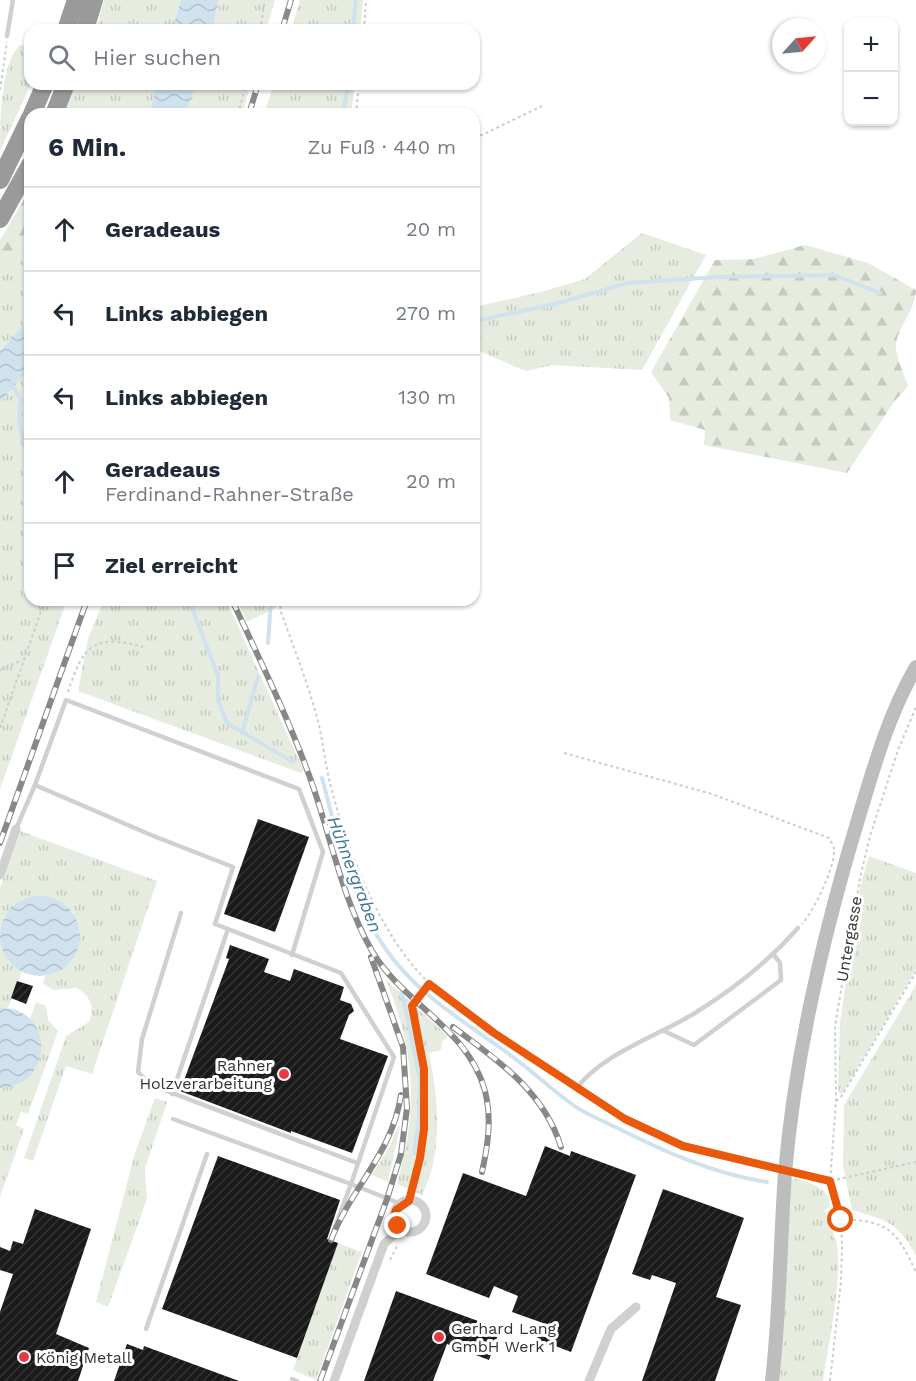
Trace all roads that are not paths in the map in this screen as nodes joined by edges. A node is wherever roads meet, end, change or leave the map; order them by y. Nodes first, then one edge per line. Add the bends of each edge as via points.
1 (13, 0) edge
2 (76, 0) edge
3 (94, 0) edge
4 (68, 24) edge
5 (87, 24) edge
6 (7, 36) road end
7 (42, 90) edge
8 (64, 90) edge
9 (35, 108) edge
10 (56, 108) edge
11 (24, 130) edge
12 (24, 176) edge
13 (0, 180) edge
14 (0, 219) edge
15 (916, 667) edge
16 (35, 785) junction
17 (16, 829) joint
18 (0, 875) edge
19 (181, 913) dead end
20 (798, 928) road end
21 (228, 929) junction
22 (292, 955) junction
23 (774, 955) junction
24 (664, 1031) junction
25 (172, 1094) junction
26 (172, 1119) dead end
27 (207, 1154) dead end
28 (357, 1163) junction
29 (785, 1172) junction
30 (351, 1184) junction
31 (405, 1202) junction
32 (400, 1229) junction
33 (332, 1235) dead end
34 (636, 1307) dead end
35 (146, 1329) dead end
36 (334, 1381) edge
37 (589, 1381) edge
38 (772, 1381) edge

1 - 6 lane
2 - 4 highway
3 - 5 highway
7 - 9 highway
8 - 10 highway
11 - 13 highway
12 - 14 highway
15 - 29 street via 891,717 848,854 812,997
16 - 17 lane
16 - 21 lane via 233,867 215,924
16 - 22 lane via 66,700 299,789 324,852
17 - 18 street
19 - 25 lane via 142,1038 138,1072 151,1085
20 - 23 lane
21 - 22 lane
21 - 25 lane
22 - 28 lane via 341,973 394,1057
23 - 24 lane via 696,1013
23 - 24 lane via 780,963 780,980 694,1045
24 - 29 lane via 588,1072 576,1089 625,1119 683,1146
25 - 28 lane
26 - 30 lane
27 - 35 lane
28 - 30 lane
29 - 38 street
30 - 31 lane
30 - 33 lane
31 - 32 street via 394,1218
31 - 32 street via 423,1207 426,1219 416,1231
32 - 36 street via 384,1244
34 - 37 street via 611,1329

